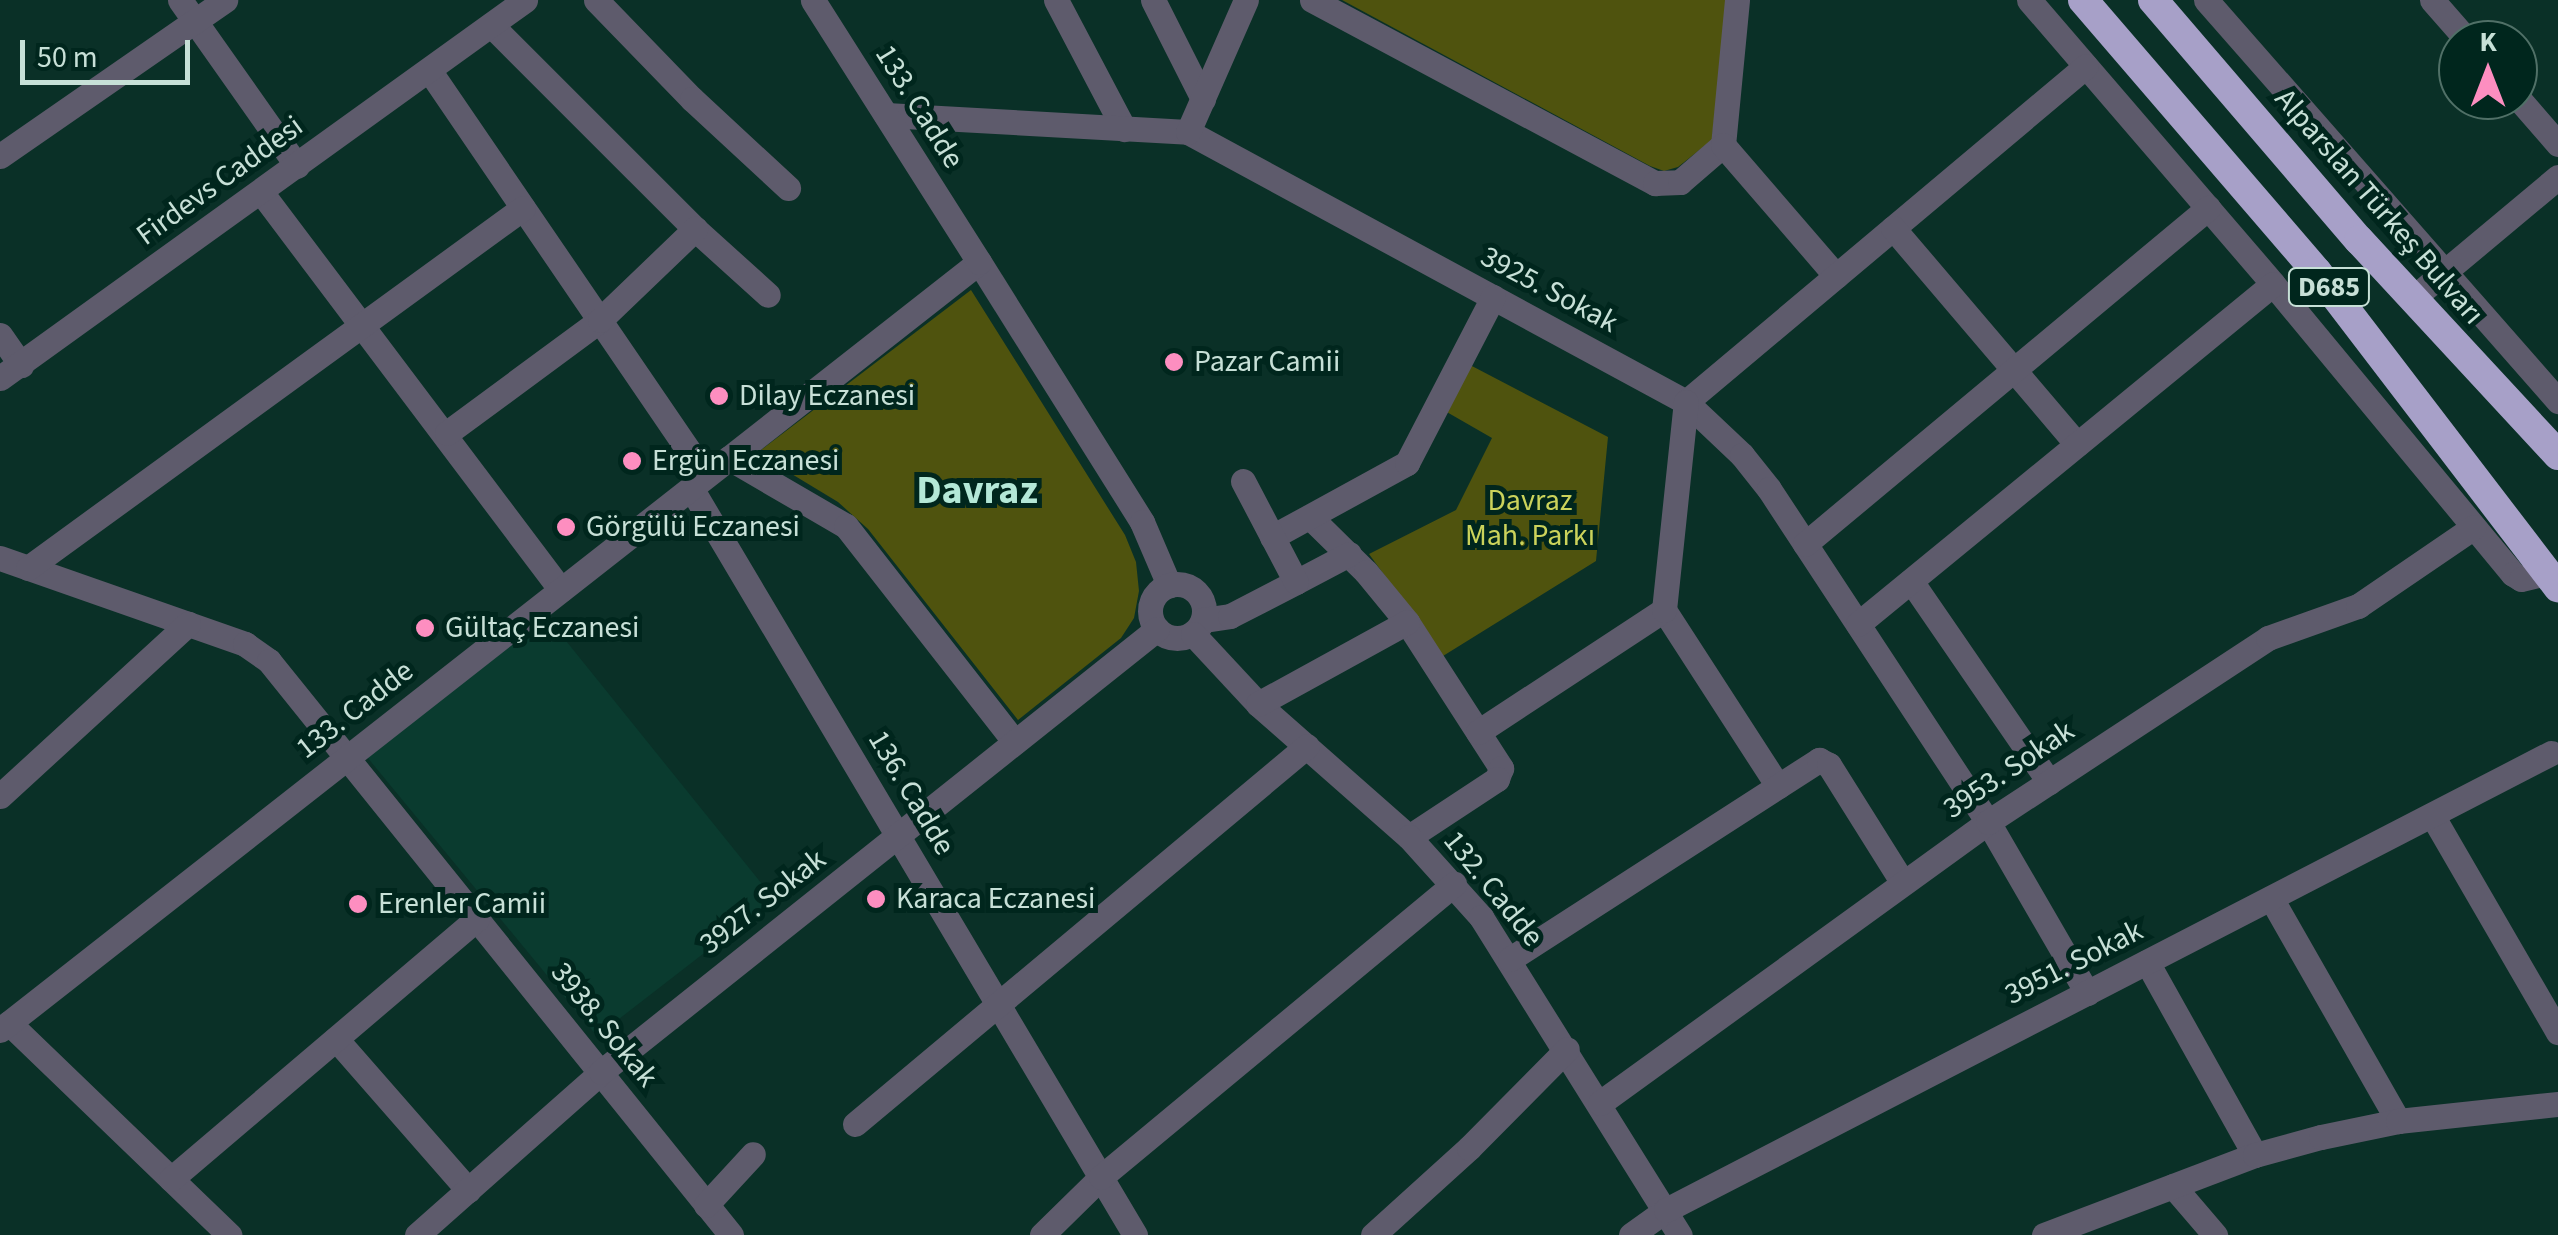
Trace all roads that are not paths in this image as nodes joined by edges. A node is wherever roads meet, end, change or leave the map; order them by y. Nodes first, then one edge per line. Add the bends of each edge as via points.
1 (225, 0) edge
2 (525, 0) edge
3 (596, 0) edge
4 (813, 0) edge
5 (1056, 0) edge
6 (1153, 0) edge
7 (1246, 0) edge
8 (1312, 0) edge
9 (1737, 0) edge
10 (2029, 0) edge
11 (2083, 0) edge
12 (2153, 0) edge
13 (2206, 0) edge
14 (2432, 0) edge
15 (187, 10) edge
16 (2450, 20) edge
17 (491, 24) junction
18 (2086, 66) junction
19 (429, 70) junction
20 (1203, 99) junction
21 (886, 115) junction
22 (2537, 120) edge
23 (1124, 129) junction
24 (1188, 132) junction
25 (2558, 144) edge
26 (1723, 145) junction
27 (0, 156) edge
28 (297, 166) junction
29 (2558, 177) edge
30 (788, 188) dead end
31 (261, 192) junction
32 (523, 208) junction
33 (2208, 208) junction
34 (1893, 228) junction
35 (695, 230) junction
36 (979, 262) junction
37 (2442, 274) junction
38 (1836, 276) junction
39 (2273, 284) junction
40 (768, 295) dead end
41 (1493, 297) junction
42 (2412, 298) junction
43 (600, 320) junction
44 (363, 324) junction
45 (0, 336) edge
46 (2014, 370) junction
47 (10, 371) edge
48 (2558, 401) edge
49 (1686, 402) junction
50 (447, 433) junction
51 (2078, 444) junction
52 (2558, 455) edge
53 (729, 458) junction
54 (1242, 481) dead end
55 (699, 482) junction
56 (1310, 517) junction
57 (2474, 527) junction
58 (1272, 537) junction
59 (1805, 544) junction
60 (1349, 554) junction
61 (10, 565) edge
62 (2553, 580) edge
63 (1911, 581) junction
64 (1296, 582) junction
65 (1169, 586) junction
66 (561, 590) junction
67 (1664, 610) junction
68 (1407, 622) junction
69 (188, 624) junction
70 (1858, 624) junction
71 (1198, 627) junction
72 (1156, 629) junction
73 (1258, 704) junction
74 (1478, 732) junction
75 (1016, 742) junction
76 (1307, 746) junction
77 (2556, 749) edge
78 (347, 758) junction
79 (2049, 782) junction
80 (1778, 786) junction
81 (0, 796) edge
82 (2432, 814) junction
83 (1988, 822) junction
84 (898, 836) junction
85 (1408, 837) junction
86 (1903, 883) junction
87 (1454, 884) junction
88 (2271, 898) junction
89 (477, 919) junction
90 (1510, 959) junction
91 (2146, 962) junction
92 (2087, 993) junction
93 (998, 1004) junction
94 (4, 1027) edge
95 (2558, 1032) edge
96 (336, 1039) junction
97 (1567, 1049) junction
98 (602, 1072) junction
99 (1600, 1103) junction
100 (2558, 1104) edge
101 (2398, 1122) junction
102 (856, 1124) dead end
103 (753, 1154) dead end
104 (2256, 1156) junction
105 (1101, 1177) junction
106 (171, 1179) junction
107 (2173, 1186) junction
108 (468, 1190) junction
109 (1666, 1210) junction
110 (712, 1222) edge
111 (228, 1235) edge
112 (417, 1235) edge
113 (1042, 1235) edge
114 (1136, 1235) edge
115 (1373, 1235) edge
116 (1631, 1235) edge
117 (1680, 1235) edge
118 (2044, 1235) edge
119 (2215, 1235) edge

1 - 15 street
2 - 17 street, Firdevs Caddesi
3 - 30 street
4 - 21 street, 133. Cadde
5 - 23 street
6 - 20 street
7 - 20 street
8 - 26 street via 1655,184 1680,182
9 - 26 street
10 - 18 street
11 - 62 highway, D685 via 2362,328
12 - 42 highway, Alparslan Türkeş Bulvarı / D685
13 - 37 street
14 - 16 street
15 - 27 street
15 - 28 street
17 - 19 street, Firdevs Caddesi
17 - 35 street
18 - 33 street
18 - 34 street
19 - 28 street, Firdevs Caddesi
19 - 32 street, 136. Cadde
20 - 24 street
21 - 23 street, 3925. Sokak
21 - 36 street, 133. Cadde
22 - 25 street
23 - 24 street, 3925. Sokak
24 - 41 street, 3925. Sokak
26 - 38 street
28 - 31 street, Firdevs Caddesi
29 - 37 street
31 - 44 street
31 - 47 street, Firdevs Caddesi
32 - 43 street, 136. Cadde
32 - 44 street
33 - 39 street
33 - 46 street
34 - 38 street
34 - 46 street
35 - 40 street
35 - 43 street
36 - 53 street, 133. Cadde
36 - 65 street via 1142,522
37 - 42 street
37 - 48 street
38 - 49 street
39 - 51 street
39 - 57 street
41 - 49 street, 3925. Sokak
41 - 56 street via 1407,463
42 - 52 highway, Alparslan Türkeş Bulvarı / D685
43 - 50 street
43 - 55 street, 136. Cadde
44 - 50 street
44 - 61 street
45 - 47 street
46 - 51 street
46 - 59 street
49 - 59 street, 3925. Sokak via 1742,455
49 - 67 street
50 - 66 street
51 - 63 street
53 - 55 street, 133. Cadde
53 - 75 street via 846,526
54 - 58 street
55 - 66 street, 133. Cadde
55 - 84 street, 136. Cadde
56 - 58 street
56 - 60 street
57 - 62 street via 2517,578
57 - 79 street, 3953. Sokak via 2358,606 2268,638
58 - 64 street
59 - 70 street, 3925. Sokak
60 - 64 street
60 - 68 street
61 - 69 street, 3938. Sokak
63 - 70 street
63 - 79 street
64 - 71 street
65 - 71 street via 1199,594
65 - 72 street via 1150,607
66 - 78 street, 133. Cadde
67 - 74 street
67 - 80 street
68 - 73 street
68 - 74 street
69 - 78 street, 3938. Sokak via 259,652
69 - 81 street
70 - 83 street, 3925. Sokak
71 - 72 street via 1176,638
71 - 73 street, 132. Cadde
72 - 75 street, 3927. Sokak
73 - 76 street, 132. Cadde
74 - 85 street via 1500,776
75 - 84 street, 3927. Sokak
76 - 85 street, 132. Cadde
76 - 93 street
77 - 82 street, 3951. Sokak
78 - 89 street, 3938. Sokak
78 - 94 street, 133. Cadde
79 - 83 street, 3953. Sokak
80 - 86 street via 1818,760 1826,762
80 - 90 street
82 - 88 street, 3951. Sokak
82 - 95 street
83 - 86 street, 3953. Sokak
83 - 92 street, 3925. Sokak
84 - 93 street, 136. Cadde
84 - 98 street, 3927. Sokak
85 - 87 street, 132. Cadde
86 - 99 street, 3953. Sokak
87 - 90 street, 132. Cadde
87 - 105 street
88 - 91 street, 3951. Sokak
88 - 101 street
89 - 96 street
89 - 98 street, 3938. Sokak
90 - 97 street, 132. Cadde
91 - 92 street, 3951. Sokak
91 - 104 street
92 - 109 street, 3951. Sokak
93 - 102 street
93 - 105 street, 136. Cadde
94 - 106 street
96 - 106 street
96 - 108 street
97 - 99 street, 132. Cadde
97 - 115 street
98 - 108 street, 3927. Sokak
98 - 110 street, 3938. Sokak
99 - 109 street, 132. Cadde
100 - 101 street
101 - 104 street
103 - 110 street
104 - 107 street
105 - 113 street
105 - 114 street, 136. Cadde
106 - 111 street
107 - 118 street
107 - 119 street
108 - 112 street, 3927. Sokak
109 - 116 street, 3951. Sokak
109 - 117 street, 132. Cadde

